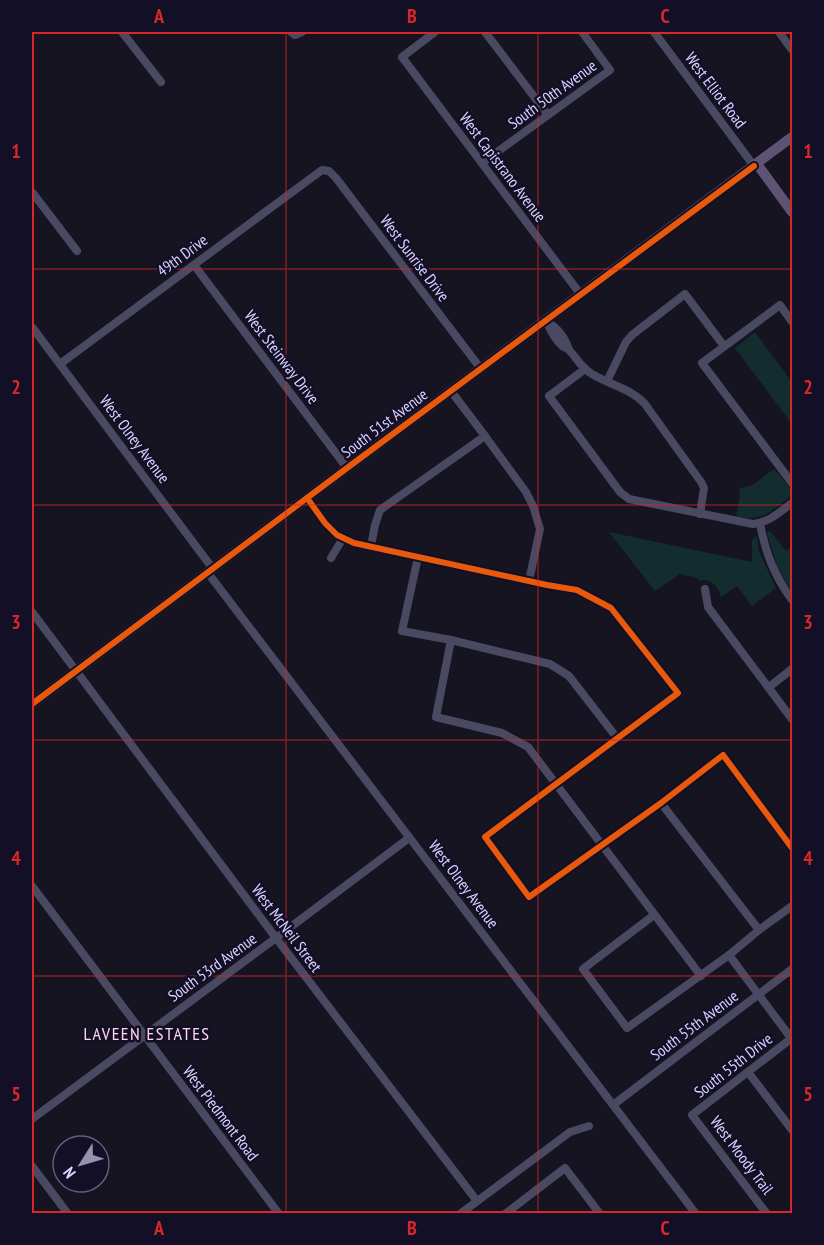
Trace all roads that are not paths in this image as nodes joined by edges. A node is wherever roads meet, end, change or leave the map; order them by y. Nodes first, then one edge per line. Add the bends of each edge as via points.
1 (122, 32) edge
2 (484, 32) edge
3 (582, 32) edge
4 (654, 32) edge
5 (778, 32) edge
6 (431, 33) edge
7 (792, 50) edge
8 (160, 82) dead end
9 (548, 115) junction
10 (792, 137) edge
11 (482, 163) junction
12 (755, 165) junction
13 (322, 170) joint
14 (32, 192) edge
15 (792, 212) edge
16 (77, 251) dead end
17 (194, 265) junction
18 (580, 295) junction
19 (546, 321) junction
20 (792, 322) edge
21 (32, 327) edge
22 (724, 346) junction
23 (60, 364) junction
24 (480, 369) junction
25 (585, 369) junction
26 (607, 381) junction
27 (451, 391) junction
28 (485, 436) junction
29 (347, 468) junction
30 (792, 483) edge
31 (306, 498) junction
32 (792, 502) edge
33 (700, 514) junction
34 (760, 524) junction
35 (344, 538) junction
36 (371, 546) junction
37 (418, 557) junction
38 (331, 558) dead end
39 (211, 571) junction
40 (529, 581) junction
41 (705, 589) dead end
42 (792, 600) edge
43 (32, 612) edge
44 (451, 640) junction
45 (792, 669) edge
46 (76, 671) junction
47 (769, 687) junction
48 (32, 704) edge
49 (792, 719) edge
50 (618, 738) junction
51 (556, 784) junction
52 (661, 803) junction
53 (409, 838) junction
54 (602, 845) junction
55 (792, 848) edge
56 (32, 886) edge
57 (792, 906) edge
58 (654, 915) junction
59 (759, 930) junction
60 (276, 938) junction
61 (729, 956) junction
62 (792, 969) edge
63 (700, 976) junction
64 (759, 994) junction
65 (144, 1036) junction
66 (792, 1038) edge
67 (748, 1072) junction
68 (614, 1105) junction
69 (692, 1115) joint
70 (32, 1119) edge
71 (589, 1126) dead end
72 (792, 1130) edge
73 (32, 1166) edge
74 (477, 1201) junction
75 (68, 1214) edge
76 (279, 1214) edge
77 (460, 1214) edge
78 (505, 1214) edge
79 (600, 1214) edge
80 (696, 1214) edge
81 (767, 1214) edge

1 - 8 street
2 - 9 street
3 - 9 street, South 50th Avenue via 610,70
4 - 12 street, West Elliot Road
5 - 7 street
6 - 11 street, West Capistrano Avenue via 402,57
9 - 11 street, South 50th Avenue
10 - 12 main road, South 51st Avenue
11 - 18 street, West Capistrano Avenue
12 - 15 main road, West Elliot Road
12 - 18 main road, South 51st Avenue
13 - 17 street, 49th Drive
13 - 24 street, West Sunrise Drive via 336,178
14 - 16 street
17 - 23 street, 49th Drive
17 - 29 street, West Steinway Drive
18 - 19 main road, South 51st Avenue
19 - 24 main road, South 51st Avenue
19 - 25 street via 556,339
20 - 22 street via 780,305
21 - 23 street, West Olney Avenue
22 - 26 street via 685,294 632,335
22 - 30 street via 702,363
23 - 39 street, West Olney Avenue
24 - 27 main road, South 51st Avenue
25 - 26 street
25 - 33 street via 549,396 620,492 629,499
26 - 33 street via 638,397 697,476 704,488
27 - 28 street
27 - 29 main road, South 51st Avenue
28 - 36 street via 380,510
28 - 40 street via 526,492 540,529
29 - 31 main road, South 51st Avenue
31 - 35 street via 325,523
31 - 39 main road, South 51st Avenue
32 - 34 street
33 - 34 street
34 - 42 street via 770,563
35 - 36 street
35 - 38 street
36 - 37 street
37 - 40 street
37 - 44 street via 402,631
39 - 46 main road, South 51st Avenue
39 - 53 street, West Olney Avenue
40 - 50 street via 577,590 611,608 678,693
41 - 47 street via 708,607
43 - 46 street, West McNeil Street
44 - 50 street via 549,664 569,676
44 - 51 street via 436,717 502,733 528,747
45 - 47 street
46 - 48 main road, South 51st Avenue
46 - 60 street, West McNeil Street
47 - 49 street
50 - 51 street
51 - 54 street
51 - 54 street via 485,837 529,897
52 - 54 street
52 - 55 street via 723,755
52 - 59 street
53 - 60 street, South 53rd Avenue
53 - 68 street, West Olney Avenue
54 - 58 street
56 - 65 street, West Piedmont Road
57 - 59 street
58 - 63 street
58 - 63 street via 583,969 627,1028
59 - 61 street
60 - 65 street, South 53rd Avenue
60 - 74 street, West McNeil Street
61 - 63 street
61 - 64 street
62 - 64 street, South 55th Avenue
64 - 66 street
64 - 68 street, South 55th Avenue
65 - 70 street, South 53rd Avenue
65 - 76 street, West Piedmont Road
66 - 67 street, South 55th Drive
67 - 69 street, South 55th Drive
67 - 72 street
68 - 80 street, West Olney Avenue
69 - 81 street, West Moody Trail
71 - 74 street via 570,1132
73 - 75 street
74 - 77 street
78 - 79 street via 565,1168

